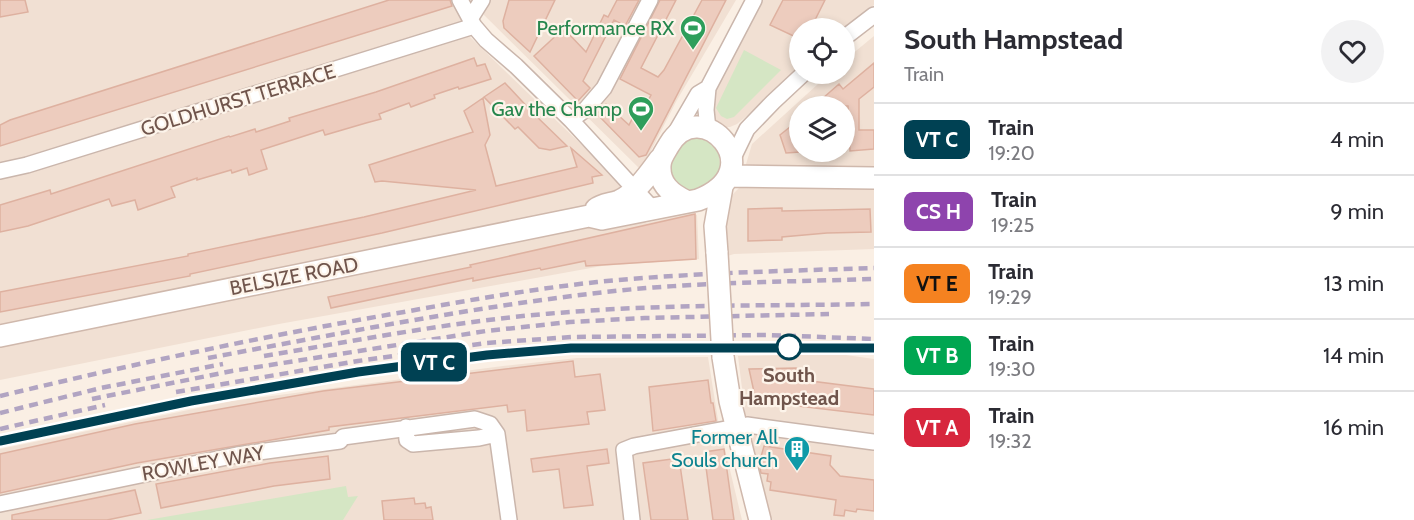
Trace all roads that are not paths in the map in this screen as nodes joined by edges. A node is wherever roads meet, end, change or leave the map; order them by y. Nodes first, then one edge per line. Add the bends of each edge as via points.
1 (460, 0) edge
2 (482, 0) edge
3 (650, 0) edge
4 (754, 0) edge
5 (874, 15) edge
6 (472, 22) junction
7 (855, 30) edge
8 (792, 84) edge
9 (708, 88) junction
10 (571, 120) junction
11 (747, 129) junction
12 (711, 131) junction
13 (673, 137) junction
14 (660, 159) junction
15 (0, 171) edge
16 (727, 174) junction
17 (874, 178) edge
18 (635, 189) junction
19 (692, 200) junction
20 (652, 208) junction
21 (589, 216) junction
22 (716, 226) junction
23 (0, 336) edge
24 (738, 427) junction
25 (874, 442) edge
26 (0, 504) edge
27 (509, 520) edge
28 (632, 520) edge
29 (760, 520) edge

1 - 6 street
2 - 6 street
3 - 10 street via 604,88
4 - 9 street
5 - 7 street
6 - 10 street
6 - 15 street, GOLDHURST TERRACE
8 - 11 street
9 - 12 street via 706,110
9 - 13 street via 698,94
10 - 18 street
11 - 12 street
11 - 16 street
12 - 13 main road via 689,128
12 - 16 main road via 728,146
13 - 14 main road
14 - 18 main road, BELSIZE ROAD
14 - 19 main road via 665,185 674,195
16 - 17 main road
16 - 19 main road via 711,195
16 - 22 main road
18 - 20 street
18 - 21 main road, BELSIZE ROAD
19 - 20 main road, BELSIZE ROAD
19 - 22 main road via 709,212
20 - 21 main road, BELSIZE ROAD via 602,219
21 - 23 main road, BELSIZE ROAD
22 - 24 main road, bridge via 723,357
24 - 25 street
24 - 28 street via 624,450
24 - 29 main road
26 - 27 street, ROWLEY WAY via 237,455 340,441 343,436 475,419 490,424 497,434

